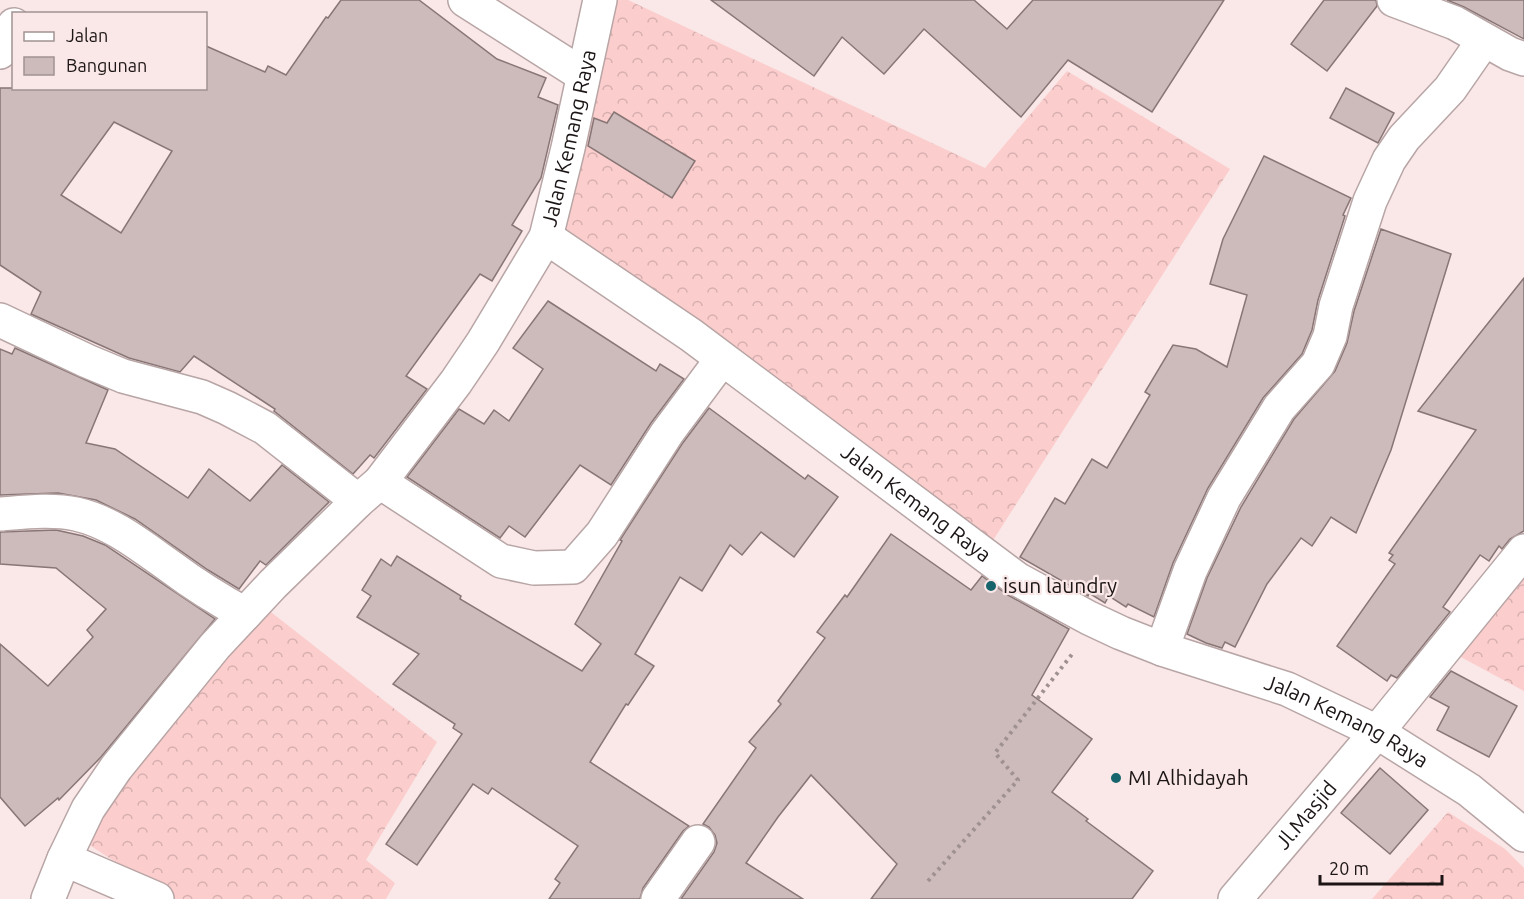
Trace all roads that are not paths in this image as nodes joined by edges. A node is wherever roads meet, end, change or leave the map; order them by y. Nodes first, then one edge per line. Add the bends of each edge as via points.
1 (465, 0) edge
2 (600, 0) edge
3 (1394, 0) edge
4 (12, 29) edge
5 (1485, 39) junction
6 (0, 52) edge
7 (1524, 59) edge
8 (583, 75) junction
9 (546, 237) junction
10 (0, 320) edge
11 (722, 359) junction
12 (369, 492) junction
13 (2, 514) dead end
14 (1524, 550) edge
15 (244, 614) junction
16 (1162, 649) junction
17 (1377, 732) junction
18 (1524, 836) edge
19 (698, 842) dead end
20 (64, 859) junction
21 (48, 899) edge
22 (157, 899) edge
23 (658, 899) edge
24 (1235, 899) edge

1 - 8 street
2 - 8 street, Jalan Kemang Raya
3 - 5 street
4 - 6 street
5 - 7 street
5 - 16 street via 1450,89 1389,160 1370,201 1318,364 1279,408 1224,498 1190,571
8 - 9 street, Jalan Kemang Raya
9 - 11 street, Jalan Kemang Raya
9 - 12 street via 461,374
10 - 12 street via 123,376 202,397 227,408
11 - 12 street via 667,433 602,534 573,567 534,568 501,561
11 - 16 street, Jalan Kemang Raya via 1008,574 1098,622
12 - 15 street
13 - 15 street via 76,514 108,525
14 - 17 street, Jl.Masjid
15 - 20 street via 116,768 88,809
16 - 17 street, Jalan Kemang Raya via 1287,689
17 - 18 street, Jalan Kemang Raya via 1469,790
17 - 24 street, Jl.Masjid
19 - 23 street
20 - 21 street
20 - 22 street

